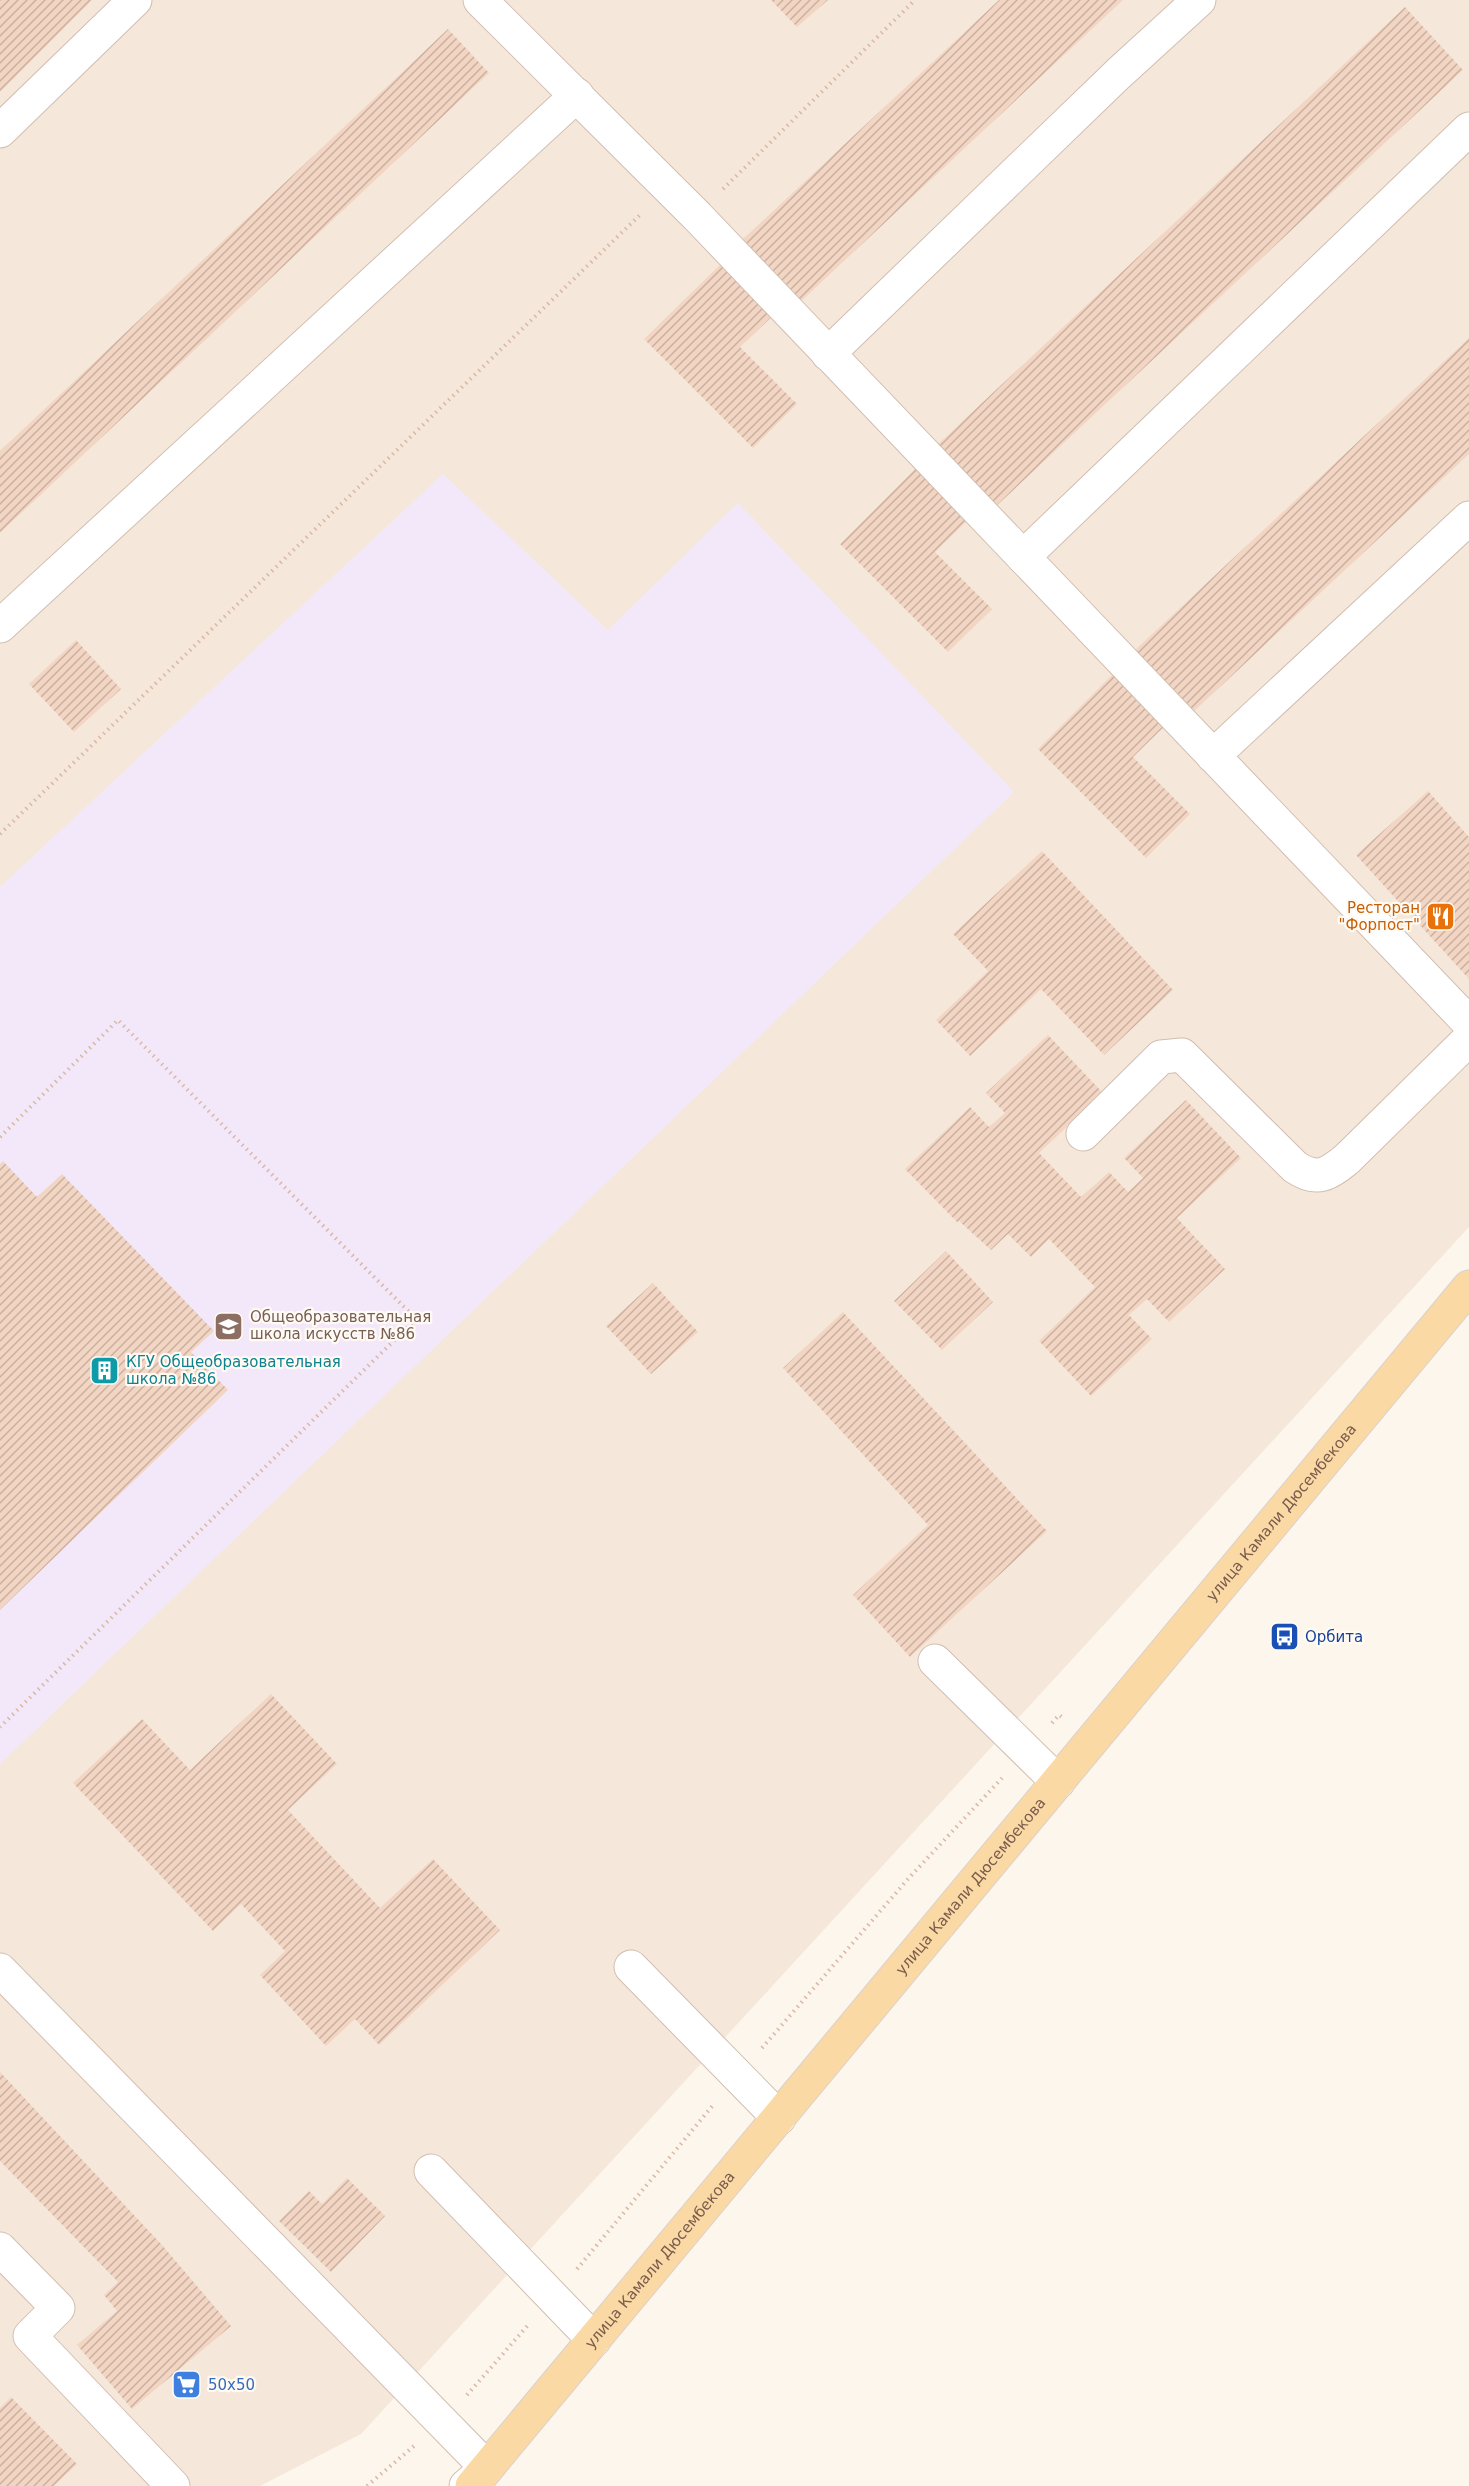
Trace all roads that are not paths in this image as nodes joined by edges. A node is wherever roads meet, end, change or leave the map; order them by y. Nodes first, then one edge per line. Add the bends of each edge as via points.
1 (135, 0) edge
2 (480, 0) edge
3 (1199, 0) edge
4 (577, 95) junction
5 (1469, 129) edge
6 (0, 131) edge
7 (828, 354) junction
8 (1469, 518) edge
9 (1023, 557) junction
10 (0, 626) edge
11 (1213, 756) junction
12 (1469, 1023) edge
13 (1469, 1039) edge
14 (1083, 1134) dead end
15 (1469, 1287) edge
16 (935, 1661) dead end
17 (1058, 1782) junction
18 (630, 1967) dead end
19 (0, 1970) edge
20 (778, 2118) junction
21 (431, 2171) dead end
22 (0, 2249) edge
23 (594, 2340) junction
24 (475, 2480) edge
25 (173, 2486) edge

1 - 6 street
2 - 4 street
3 - 7 street
4 - 7 street
4 - 10 street
5 - 9 street
7 - 9 street
8 - 11 street
9 - 11 street
11 - 12 street
13 - 14 street via 1347,1159 1318,1176 1295,1167 1182,1055 1161,1057 1147,1068
15 - 17 main road, улица Камали Дюсембекова
16 - 17 street
17 - 20 main road, улица Камали Дюсембекова
18 - 20 street
19 - 24 street
20 - 23 main road, улица Камали Дюсембекова
21 - 23 street
22 - 25 street via 58,2308 30,2336
23 - 24 main road, улица Камали Дюсембекова

